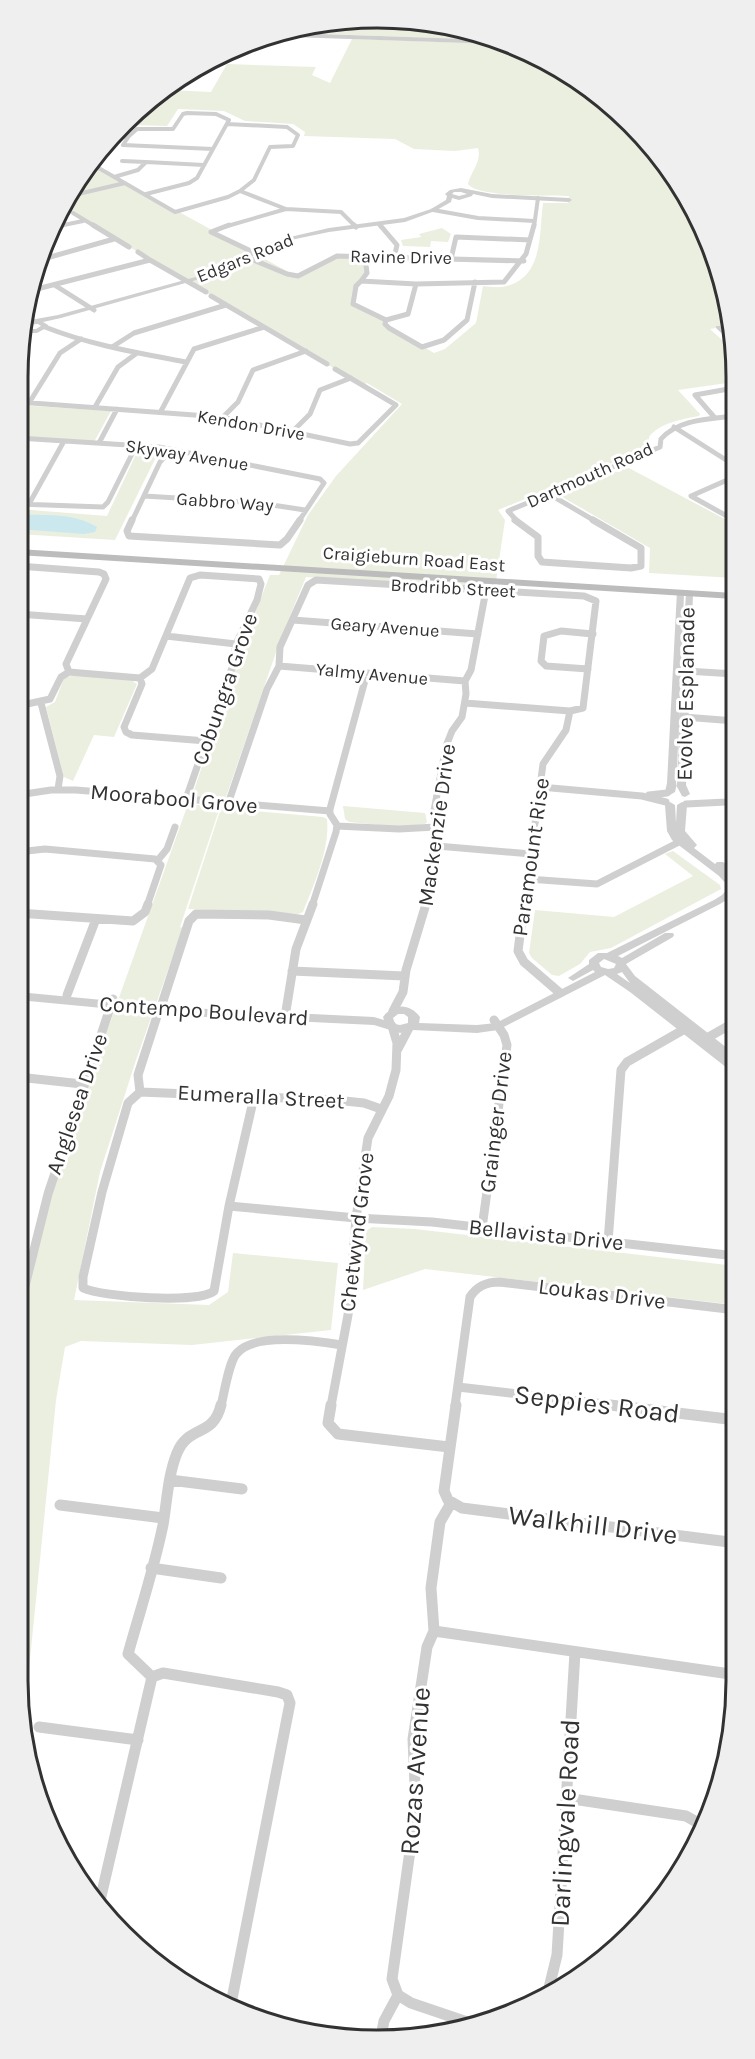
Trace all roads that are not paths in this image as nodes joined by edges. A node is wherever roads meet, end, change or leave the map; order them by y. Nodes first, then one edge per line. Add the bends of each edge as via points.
1 (307, 36) edge
2 (472, 41) edge
3 (227, 124) junction
4 (129, 136) junction
5 (125, 137) edge
6 (213, 149) junction
7 (122, 161) dead end
8 (146, 162) junction
9 (204, 165) junction
10 (99, 168) edge
11 (114, 177) junction
12 (125, 183) junction
13 (240, 191) junction
14 (81, 193) edge
15 (146, 194) junction
16 (450, 194) junction
17 (465, 195) junction
18 (538, 198) junction
19 (569, 200) dead end
20 (286, 208) junction
21 (435, 211) junction
22 (73, 213) dead end
23 (534, 220) junction
24 (82, 221) junction
25 (63, 225) edge
26 (379, 225) junction
27 (356, 227) junction
28 (114, 240) junction
29 (530, 240) junction
30 (129, 247) dead end
31 (138, 252) dead end
32 (252, 256) junction
33 (50, 257) edge
34 (365, 257) junction
35 (394, 258) junction
36 (451, 259) junction
37 (150, 260) junction
38 (524, 261) junction
39 (361, 281) junction
40 (189, 282) junction
41 (475, 282) junction
42 (416, 284) junction
43 (56, 286) junction
44 (40, 289) edge
45 (226, 305) junction
46 (93, 309) junction
47 (386, 320) junction
48 (33, 321) edge
49 (33, 323) edge
50 (45, 326) junction
51 (264, 327) junction
52 (718, 327) dead end
53 (31, 332) edge
54 (37, 332) junction
55 (724, 333) edge
56 (65, 335) junction
57 (81, 339) junction
58 (112, 347) junction
59 (306, 351) junction
60 (137, 353) junction
61 (186, 362) junction
62 (327, 364) dead end
63 (335, 369) dead end
64 (351, 378) junction
65 (726, 389) edge
66 (29, 403) joint
67 (95, 407) junction
68 (117, 409) junction
69 (161, 411) junction
70 (223, 417) junction
71 (726, 417) edge
72 (715, 418) junction
73 (674, 427) junction
74 (292, 432) junction
75 (29, 439) edge
76 (64, 441) junction
77 (99, 443) junction
78 (136, 446) junction
79 (170, 451) junction
80 (726, 459) edge
81 (726, 480) edge
82 (547, 493) junction
83 (144, 496) junction
84 (29, 504) joint
85 (305, 510) junction
86 (726, 516) edge
87 (29, 548) edge
88 (29, 552) edge
89 (91, 555) junction
90 (29, 568) edge
91 (486, 590) junction
92 (684, 593) junction
93 (726, 596) edge
94 (593, 598) joint
95 (29, 615) edge
96 (87, 619) junction
97 (292, 620) junction
98 (478, 634) junction
99 (592, 634) junction
100 (166, 636) junction
101 (236, 644) junction
102 (279, 666) junction
103 (588, 669) junction
104 (682, 670) junction
105 (69, 672) junction
106 (367, 673) junction
107 (726, 673) edge
108 (141, 678) junction
109 (465, 681) junction
110 (41, 703) junction
111 (465, 703) junction
112 (29, 705) edge
113 (570, 711) junction
114 (579, 711) joint
115 (680, 717) junction
116 (726, 720) edge
117 (207, 741) junction
118 (540, 787) junction
119 (58, 789) junction
120 (29, 793) edge
121 (668, 798) junction
122 (186, 799) junction
123 (685, 800) junction
124 (726, 802) edge
125 (228, 804) junction
126 (330, 811) junction
127 (337, 826) junction
128 (175, 827) dead end
129 (436, 827) junction
130 (679, 842) junction
131 (437, 846) junction
132 (29, 851) edge
133 (531, 854) junction
134 (158, 860) junction
135 (726, 878) edge
136 (726, 878) edge
137 (528, 879) junction
138 (726, 892) edge
139 (726, 897) edge
140 (29, 914) edge
141 (96, 919) junction
142 (306, 920) junction
143 (611, 956) junction
144 (621, 964) junction
145 (594, 965) junction
146 (292, 971) junction
147 (605, 973) junction
148 (405, 976) junction
149 (29, 991) edge
150 (558, 991) junction
151 (403, 992) junction
152 (67, 995) junction
153 (29, 997) edge
154 (112, 1002) junction
155 (161, 1007) junction
156 (286, 1014) junction
157 (391, 1019) junction
158 (411, 1020) junction
159 (496, 1023) junction
160 (687, 1027) junction
161 (726, 1027) edge
162 (703, 1041) junction
163 (398, 1049) junction
164 (726, 1055) edge
165 (726, 1062) edge
166 (29, 1078) edge
167 (82, 1084) junction
168 (140, 1092) junction
169 (254, 1097) junction
170 (381, 1109) junction
171 (229, 1206) junction
172 (356, 1218) junction
173 (482, 1228) junction
174 (608, 1242) junction
175 (726, 1255) edge
176 (29, 1268) edge
177 (726, 1309) edge
178 (342, 1345) junction
179 (458, 1387) junction
180 (726, 1419) edge
181 (449, 1448) junction
182 (170, 1480) junction
183 (242, 1490) dead end
184 (451, 1503) junction
185 (60, 1505) dead end
186 (163, 1518) junction
187 (726, 1542) edge
188 (151, 1568) junction
189 (221, 1578) dead end
190 (434, 1631) junction
191 (575, 1652) junction
192 (726, 1673) edge
193 (152, 1677) junction
194 (39, 1727) dead end
195 (138, 1740) junction
196 (566, 1798) junction
197 (697, 1822) edge
198 (101, 1895) edge
199 (550, 1985) edge
200 (398, 1995) junction
201 (232, 1999) edge
202 (462, 2020) edge
203 (382, 2030) edge

1 - 2 street
3 - 4 street via 229,120 219,115 187,113 172,129 136,129
3 - 6 street
3 - 13 street via 287,127 298,135 293,146 270,147 254,180
4 - 5 street
4 - 6 street via 123,145
6 - 9 street
7 - 8 street
8 - 9 street
8 - 11 street via 138,170
9 - 15 street via 192,182
10 - 11 street
11 - 12 street
12 - 14 street
12 - 15 street
13 - 15 street via 175,212
13 - 20 street
16 - 17 street
16 - 17 street via 457,182
16 - 21 street, Edgars Road via 449,201
17 - 18 street
17 - 21 street, Edgars Road
18 - 19 street
18 - 23 street
20 - 27 street via 341,212
20 - 32 street, Ravine Drive via 212,230
21 - 23 street via 478,218
21 - 26 street, Edgars Road via 408,222
22 - 24 street
23 - 29 street
24 - 25 street
24 - 28 street
26 - 27 street, Edgars Road
26 - 32 street, Edgars Road via 296,240
26 - 35 street via 397,245
27 - 32 street, Edgars Road via 300,236
28 - 30 street
28 - 33 street
29 - 36 street via 456,237
29 - 38 street
31 - 37 street
32 - 34 street, Ravine Drive via 291,277 337,256
32 - 40 street, Edgars Road via 226,272
34 - 35 street, Ravine Drive
34 - 39 street via 367,273
35 - 36 street, Ravine Drive
36 - 38 street, Ravine Drive
37 - 40 street
37 - 43 street
38 - 41 street via 504,282
39 - 42 street
39 - 47 street via 356,286 353,304
40 - 45 street
40 - 46 street, Edgars Road
41 - 42 street
41 - 47 street via 466,320 444,340 422,347 389,328
42 - 47 street via 408,314
43 - 44 street
43 - 46 street
45 - 51 street
45 - 58 street via 134,333
46 - 48 street, Edgars Road
46 - 50 street, Edgars Road
49 - 50 street
50 - 54 street, Edgars Road
50 - 56 street
51 - 59 street
51 - 61 street via 194,349
52 - 55 street
53 - 54 street
54 - 56 street
56 - 57 street
57 - 58 street
57 - 66 street via 60,353
58 - 60 street
59 - 62 street
59 - 70 street via 253,370 238,402
60 - 61 street
60 - 67 street via 118,367
61 - 69 street
63 - 64 street, Kendon Drive
64 - 74 street via 320,390 310,414
64 - 74 street, Kendon Drive via 396,405 366,438 350,444
65 - 72 street via 695,395
66 - 67 street, Kendon Drive
67 - 68 street, Kendon Drive
68 - 69 street, Kendon Drive
68 - 77 street
69 - 70 street, Kendon Drive
70 - 74 street, Kendon Drive
71 - 72 street, Dartmouth Road
72 - 73 street, Dartmouth Road
73 - 80 street
73 - 82 street, Dartmouth Road via 662,435 660,447
75 - 76 street, Skyway Avenue
76 - 77 street, Skyway Avenue
76 - 84 street
77 - 78 street, Skyway Avenue
78 - 79 street, Skyway Avenue
78 - 84 street via 103,507
79 - 83 street via 160,462
79 - 85 street, Skyway Avenue via 320,478 324,483
81 - 86 street via 691,494
82 - 82 street, Dartmouth Road via 641,548 642,566 542,562 537,536 514,521 508,511
83 - 85 street, Gabbro Way
83 - 85 street via 127,532 129,536 277,545 287,539
87 - 89 main road, Craigieburn Road East
88 - 89 main road, Craigieburn Road East
89 - 92 main road, Craigieburn Road East
90 - 96 street via 104,574 106,579
91 - 94 street, Brodribb Street
91 - 97 street, Brodribb Street via 313,581
91 - 98 street, Mackenzie Drive
92 - 93 main road, Craigieburn Road East
92 - 104 street, Evolve Esplanade
94 - 99 street via 596,603
95 - 96 street
96 - 105 street via 66,664
97 - 98 street, Geary Avenue
97 - 102 street via 280,647
98 - 109 street, Mackenzie Drive
99 - 103 street
99 - 103 street via 547,633 541,661 546,666
100 - 101 street
100 - 101 street, Cobungra Grove via 190,578 200,574 260,580 246,628
100 - 108 street via 151,671
101 - 117 street, Cobungra Grove via 233,665
102 - 106 street, Yalmy Avenue
102 - 125 street via 268,685
103 - 114 street via 583,708
104 - 107 street
104 - 115 street, Evolve Esplanade
105 - 108 street
105 - 110 street via 61,676 50,699
106 - 109 street, Yalmy Avenue
106 - 126 street
108 - 117 street via 124,727 126,732
109 - 111 street, Mackenzie Drive
110 - 112 street
110 - 119 street via 60,776
111 - 113 street
111 - 129 street, Mackenzie Drive via 446,746 434,811
113 - 114 street
113 - 118 street, Paramount Rise via 566,732 545,759
115 - 116 street
115 - 121 street, Evolve Esplanade
115 - 123 street, Evolve Esplanade via 681,785
117 - 122 street, Cobungra Grove
118 - 121 street
118 - 133 street, Paramount Rise
119 - 120 street, Moorabool Grove
119 - 122 street, Moorabool Grove
121 - 123 street
121 - 123 street
121 - 130 street, Evolve Esplanade via 672,831
122 - 125 street, Moorabool Grove
123 - 124 street
123 - 135 street, Evolve Esplanade via 680,828 684,838
125 - 126 street, Moorabool Grove
126 - 127 street
127 - 129 street
127 - 142 street
128 - 134 street
129 - 131 street, Mackenzie Drive
130 - 136 street
130 - 137 street via 597,884
131 - 133 street
131 - 148 street, Mackenzie Drive via 425,910
132 - 134 street
133 - 137 street, Paramount Rise
134 - 141 street via 160,870 140,917 123,922
137 - 150 street, Paramount Rise via 519,955
138 - 144 street
139 - 143 street
140 - 141 street
141 - 152 street
142 - 146 street
142 - 155 street via 210,913 193,916
143 - 144 street
143 - 145 street via 598,957
144 - 147 street via 618,970
144 - 160 street via 631,978
145 - 147 street
145 - 150 street
146 - 148 street
146 - 156 street
147 - 150 street
147 - 160 street
148 - 151 street, Mackenzie Drive
149 - 152 street, Contempo Boulevard
150 - 159 street
151 - 157 street, Mackenzie Drive
151 - 158 street, Mackenzie Drive
152 - 154 street, Contempo Boulevard
153 - 154 street, Contempo Boulevard
154 - 155 street, Contempo Boulevard
154 - 167 street, Anglesea Drive
155 - 156 street, Contempo Boulevard
155 - 168 street via 138,1075
156 - 157 street, Contempo Boulevard
157 - 158 street via 402,1010
157 - 158 street via 400,1029
157 - 163 street, Chetwynd Grove
158 - 159 street via 477,1029
158 - 163 street, Chetwynd Grove
159 - 173 street, Grainger Drive via 507,1045
160 - 162 street
160 - 174 street via 627,1062 621,1070
161 - 162 street
162 - 164 street
162 - 165 street
163 - 170 street, Chetwynd Grove via 390,1094
166 - 167 street
167 - 176 street, Anglesea Drive via 45,1201
168 - 169 street, Eumeralla Street
168 - 171 street via 128,1103 110,1162 83,1288 104,1294 211,1294 217,1282
169 - 170 street, Eumeralla Street via 335,1100
169 - 171 street
170 - 172 street, Chetwynd Grove via 368,1138
171 - 172 street, Bellavista Drive
172 - 173 street, Bellavista Drive
172 - 178 street, Chetwynd Grove
173 - 174 street, Bellavista Drive
174 - 175 street, Bellavista Drive
177 - 179 street, Loukas Drive via 499,1282 483,1284 471,1294
178 - 181 street, Chetwynd Grove via 329,1427 339,1434
178 - 182 street via 290,1341 242,1347 235,1354 218,1418 184,1441
179 - 180 street, Seppies Road
179 - 181 street
181 - 184 street via 444,1491
182 - 183 street
182 - 186 street
184 - 187 street, Walkhill Drive via 469,1509
184 - 190 street, Rozas Avenue via 440,1522 431,1588
185 - 186 street
186 - 188 street
188 - 189 street
188 - 193 street via 128,1654
190 - 191 street
190 - 200 street, Rozas Avenue via 427,1647 412,1739 416,1808 392,1979
191 - 192 street
191 - 196 street, Darlingvale Road
193 - 195 street
193 - 201 street via 163,1673 278,1692 287,1695 290,1703
194 - 195 street
195 - 198 street
196 - 197 street via 686,1816
196 - 199 street, Darlingvale Road via 557,1955
200 - 202 street
200 - 203 street

